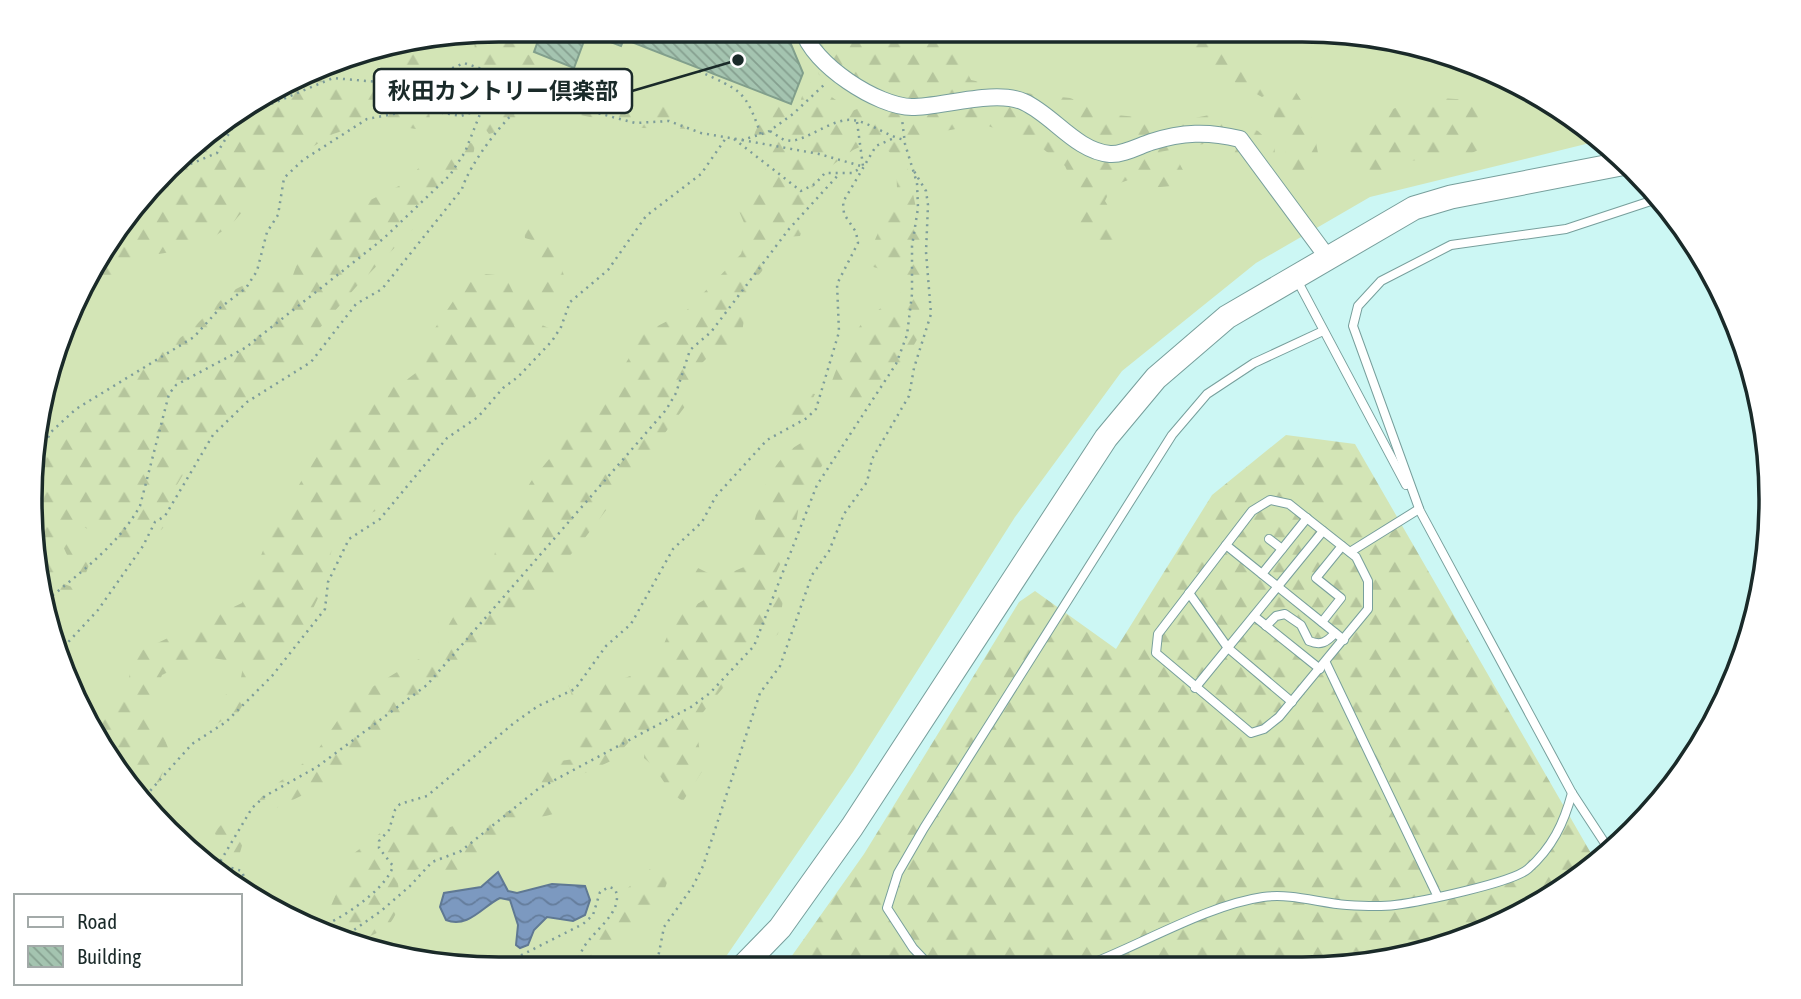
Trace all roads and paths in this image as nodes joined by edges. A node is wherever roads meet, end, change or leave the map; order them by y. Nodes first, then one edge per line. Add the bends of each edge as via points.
1 (808, 42) edge
2 (699, 71) dead end
3 (836, 73) junction
4 (517, 80) dead end
5 (496, 82) junction
6 (527, 102) junction
7 (902, 105) junction
8 (266, 106) edge
9 (482, 109) junction
10 (410, 110) junction
11 (856, 122) junction
12 (232, 129) edge
13 (770, 131) junction
14 (761, 135) junction
15 (726, 138) junction
16 (894, 138) junction
17 (734, 139) junction
18 (742, 140) junction
19 (905, 140) junction
20 (188, 165) edge
21 (1613, 165) edge
22 (863, 166) junction
23 (913, 169) junction
24 (840, 173) junction
25 (1648, 202) edge
26 (1328, 258) junction
27 (1296, 277) junction
28 (1323, 331) junction
29 (46, 442) edge
30 (1420, 511) junction
31 (1307, 518) junction
32 (1323, 531) junction
33 (1269, 539) dead end
34 (1226, 545) junction
35 (1342, 546) junction
36 (1282, 549) junction
37 (1350, 552) junction
38 (1262, 574) junction
39 (1277, 587) junction
40 (1189, 593) junction
41 (53, 595) edge
42 (1254, 616) junction
43 (1322, 622) junction
44 (1266, 626) junction
45 (1335, 633) junction
46 (1344, 640) junction
47 (65, 645) edge
48 (1228, 648) junction
49 (1323, 666) junction
50 (1195, 688) junction
51 (1292, 702) junction
52 (149, 792) edge
53 (1572, 793) junction
54 (1604, 842) edge
55 (220, 861) edge
56 (230, 869) edge
57 (245, 880) edge
58 (1437, 895) junction
59 (325, 922) edge
60 (349, 932) edge
61 (518, 957) edge
62 (580, 957) edge
63 (658, 957) edge
64 (752, 957) edge
65 (922, 957) edge
66 (1107, 957) edge

1 - 3 street
2 - 14 path via 741,90
3 - 7 street via 868,94
3 - 13 path
4 - 5 path
5 - 8 path via 488,71 464,63 428,79 378,82 332,78
5 - 10 path
6 - 9 path
6 - 15 path via 575,107 635,123 669,121
6 - 47 path via 512,111 466,175 462,189 382,289 356,304 311,362 247,402 213,435 165,516 98,610
7 - 19 path
7 - 26 street via 1003,98 1023,101 1095,151 1113,154 1202,131 1240,139
9 - 10 path via 461,116
9 - 41 path via 450,175 383,239 245,348 176,385 169,394 134,518 104,553
10 - 29 path via 367,119 303,160 284,178 278,215 246,288 221,307 194,338 76,409
11 - 13 path via 845,120 793,141 784,141
11 - 16 path
11 - 22 path
12 - 20 path via 217,153
13 - 14 path
14 - 18 path
15 - 17 path
15 - 52 path via 701,174 646,216 608,270 570,302 552,341 478,417 447,438 380,519 349,539 328,582 325,609 272,677 226,722 192,744
16 - 19 path
16 - 22 path via 876,146
17 - 18 path
17 - 24 path via 801,191 825,173
18 - 22 path
19 - 23 path
21 - 26 street via 1414,208
22 - 24 path via 853,173
22 - 59 path via 843,202 859,243 837,284 839,332 816,409 767,440 716,496 702,522 673,549 631,624 606,646 575,689 514,723 427,796 400,804 379,841 379,849 393,866 390,879
23 - 60 path via 918,208 908,335 896,364 817,485 754,646 691,707 538,789 461,851 432,862 410,887
23 - 63 path via 926,191 928,205 931,314 905,409 812,575 780,666 760,693 703,866 664,928
24 - 55 path via 789,229 711,332 690,351 666,410 427,685 317,767 265,796 252,808
25 - 30 lane via 1566,229 1451,245 1381,281 1358,306 1353,326
26 - 27 street
27 - 28 lane
27 - 64 street via 1227,317 1156,378 1106,438 852,827 780,928
28 - 30 lane
28 - 65 lane via 1254,363 1207,394 1172,435 898,873 887,908
30 - 37 lane
30 - 53 lane
31 - 32 lane
31 - 34 lane via 1289,504 1270,500 1252,511
31 - 36 lane
32 - 35 lane
32 - 39 lane
33 - 36 lane
34 - 38 lane
34 - 40 lane
35 - 37 lane
35 - 43 lane via 1316,578 1341,598
36 - 38 lane
37 - 46 lane via 1367,581 1368,609
38 - 39 lane
39 - 42 lane
39 - 43 lane
40 - 48 lane
40 - 50 lane via 1158,634 1156,653
42 - 44 lane
42 - 48 lane
43 - 45 lane
44 - 45 lane via 1285,614 1294,617 1309,641 1328,641
44 - 49 lane
45 - 46 lane
46 - 49 lane
48 - 50 lane
48 - 51 lane
49 - 51 lane
49 - 58 lane
50 - 51 lane via 1251,733 1264,729
53 - 54 lane
53 - 58 lane via 1564,823 1525,872
56 - 57 path via 242,871
58 - 66 lane via 1394,905 1263,897
61 - 62 path via 583,924 593,915 600,892 615,889 614,909

